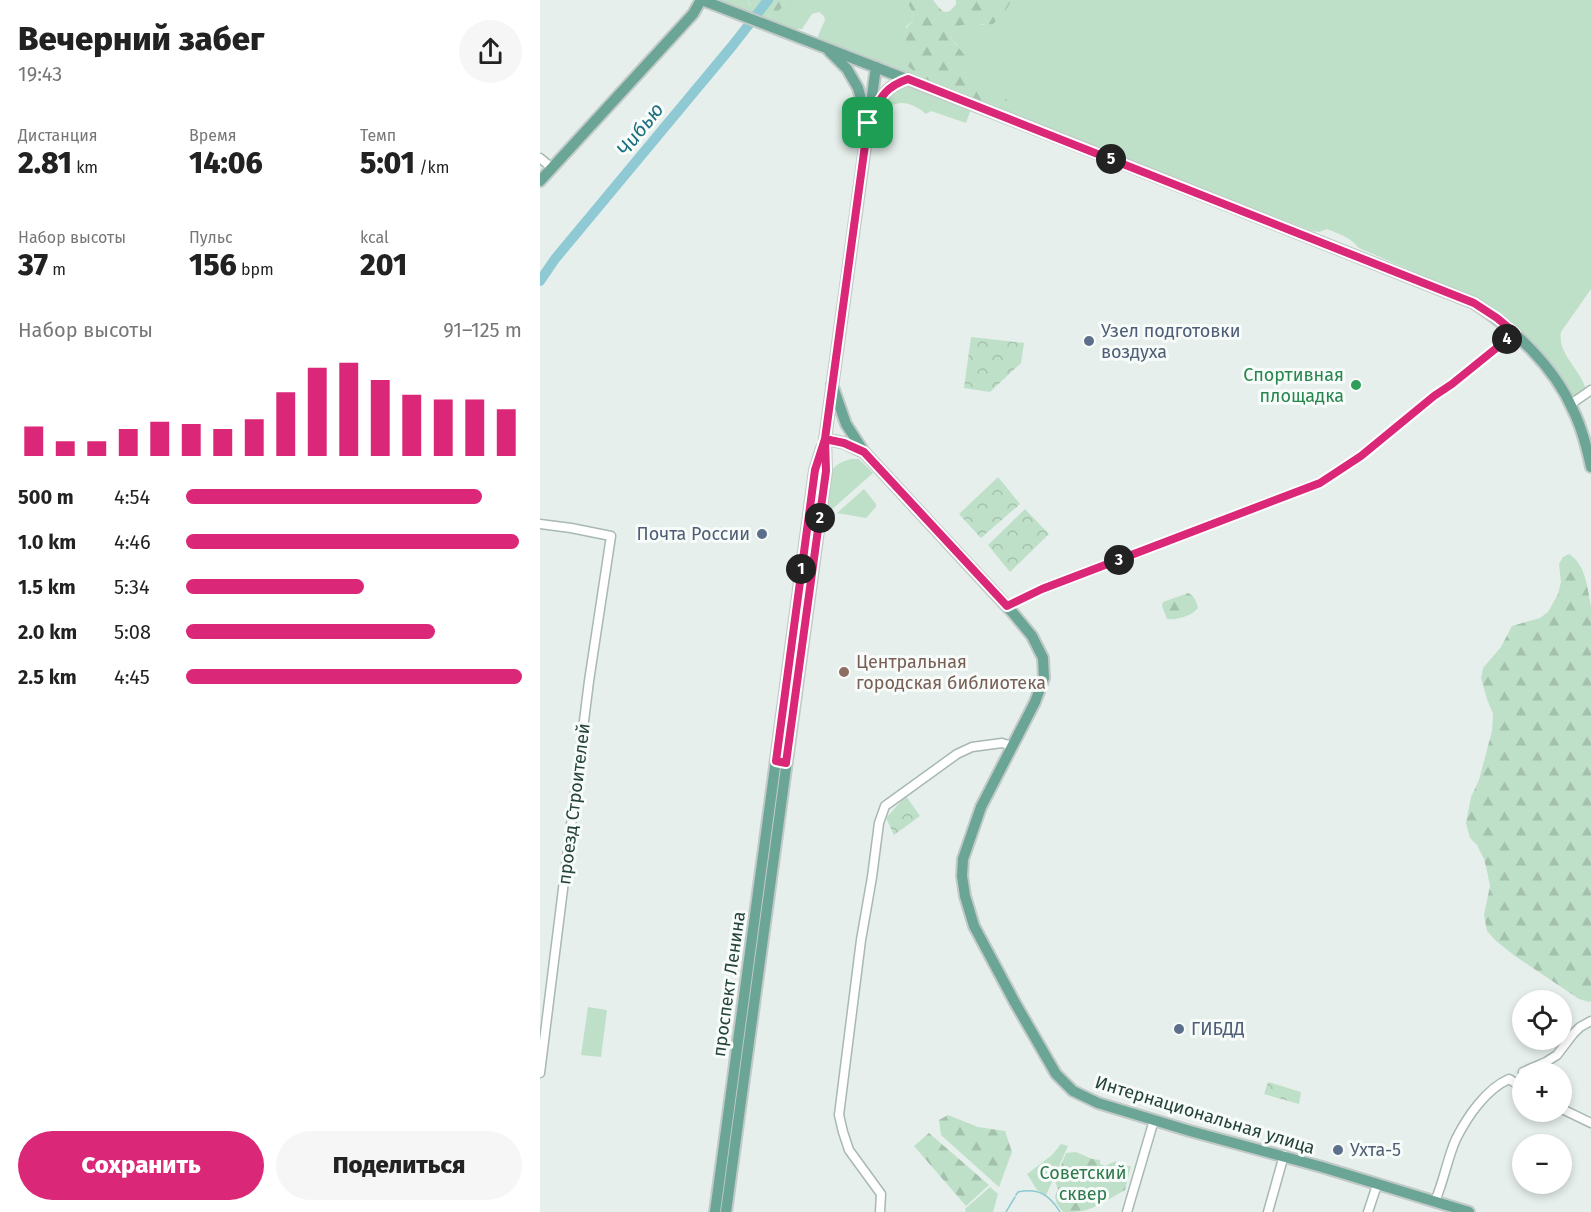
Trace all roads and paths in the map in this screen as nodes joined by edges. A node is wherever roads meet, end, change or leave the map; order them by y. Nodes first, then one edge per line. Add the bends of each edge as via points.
1 (702, 0) edge
2 (825, 47) junction
3 (876, 67) junction
4 (908, 79) junction
5 (868, 123) junction
6 (540, 158) edge
7 (552, 168) junction
8 (540, 181) edge
9 (1515, 333) junction
10 (832, 384) junction
11 (1591, 390) edge
12 (1571, 404) junction
13 (825, 439) junction
14 (864, 452) junction
15 (1591, 467) edge
16 (540, 524) edge
17 (1007, 606) junction
18 (1012, 746) junction
19 (781, 762) junction
20 (1591, 1021) edge
21 (1546, 1062) edge
22 (540, 1073) edge
23 (1512, 1078) edge
24 (1509, 1079) junction
25 (1512, 1081) edge
26 (1572, 1114) edge
27 (1154, 1120) junction
28 (1591, 1123) edge
29 (1284, 1155) junction
30 (1377, 1185) junction
31 (1435, 1202) junction
32 (715, 1212) edge
33 (726, 1212) edge
34 (880, 1212) edge
35 (1127, 1212) edge
36 (1268, 1212) edge
37 (1368, 1212) edge
38 (1469, 1212) edge

1 - 2 main road
1 - 7 main road
2 - 3 main road
2 - 5 main road via 847,69 858,88
3 - 4 main road
3 - 5 main road, проспект Ленина
4 - 5 main road via 888,88
4 - 9 main road via 1474,303
5 - 10 main road, проспект Ленина
6 - 7 street
7 - 8 main road
9 - 12 main road via 1550,372
9 - 17 street via 1361,456 1320,483 1042,589
10 - 13 main road, проспект Ленина
10 - 14 main road, Интернациональная улица via 846,424
11 - 12 street
12 - 15 main road
13 - 14 main road, Интернациональная улица
13 - 19 main road, проспект Ленина via 815,470
14 - 17 main road, Интернациональная улица
16 - 22 street, проезд Строителей via 611,536
17 - 18 main road, Интернациональная улица via 1032,636 1043,658 1044,678
18 - 27 main road, Интернациональная улица via 981,807 963,859 965,896 974,926 1056,1074 1073,1091 1098,1103
18 - 34 street via 1002,743 972,747 957,754 885,806 879,823 839,1115 849,1150 881,1194
19 - 32 main road, проспект Ленина
19 - 33 main road, проспект Ленина
20 - 21 street
23 - 24 street
24 - 25 street
24 - 31 street via 1485,1096 1465,1124 1456,1139
26 - 28 street
27 - 29 main road, Интернациональная улица
27 - 35 street
29 - 30 main road, Интернациональная улица
29 - 36 street
30 - 31 main road, Интернациональная улица
30 - 37 street
31 - 38 main road, Интернациональная улица

